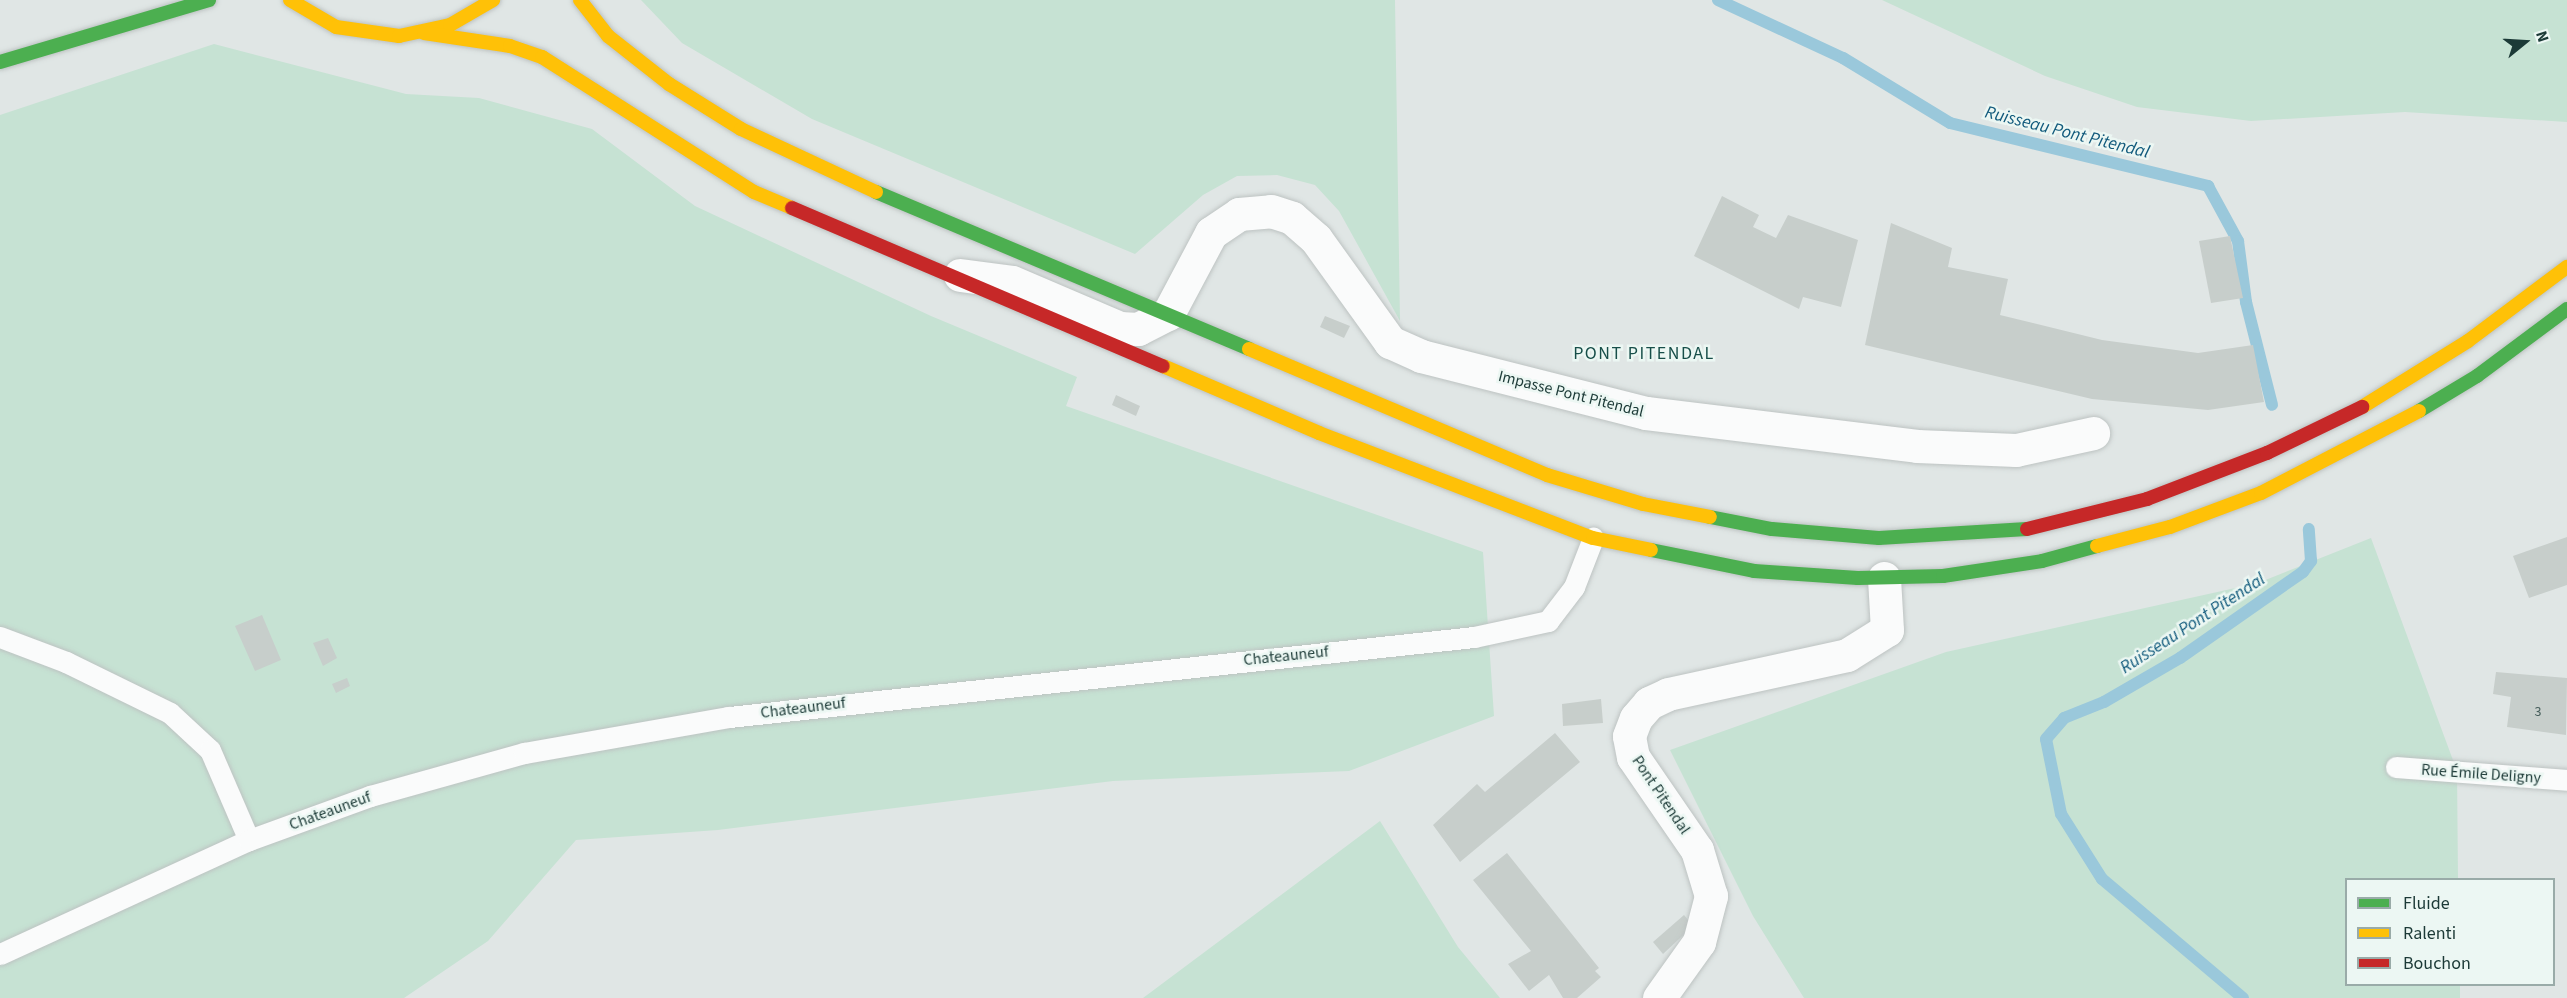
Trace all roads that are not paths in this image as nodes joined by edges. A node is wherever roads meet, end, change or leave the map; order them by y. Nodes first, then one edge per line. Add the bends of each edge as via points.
1 (209, 0) edge
2 (290, 0) edge
3 (494, 0) edge
4 (580, 0) edge
5 (424, 33) junction
6 (0, 62) edge
7 (2567, 267) edge
8 (934, 271) junction
9 (2567, 309) edge
10 (1168, 314) junction
11 (2093, 433) dead end
12 (1593, 538) junction
13 (1884, 578) junction
14 (0, 637) edge
15 (2396, 767) dead end
16 (2567, 780) edge
17 (249, 840) junction
18 (0, 954) edge
19 (1659, 998) edge

1 - 6 main road
2 - 5 main road via 324,22 361,33
3 - 5 main road via 462,20
4 - 10 main road via 608,36 649,69 765,142
5 - 8 main road via 489,41 542,57 754,192
7 - 10 main road via 2507,313 2398,385 2267,453 2147,499 2064,521 2000,533 1932,538 1772,530 1615,496 1527,467
8 - 10 street via 1012,282 1120,328 1148,327
8 - 12 main road via 1330,437
9 - 13 main road via 2477,376 2405,422 2230,506 2120,542 2042,561 1951,575
10 - 11 street, Impasse Pont Pitendal via 1211,233 1239,214 1272,211 1292,218 1316,239 1389,342 1421,356 1646,413 1917,446 2016,450
12 - 13 main road via 1754,571
12 - 17 lane, Chateauneuf via 1574,587 1548,621 1474,637 729,717 607,737 449,771
13 - 19 street, Pont Pitendal via 1887,630 1859,649 1824,663 1668,694 1648,703 1636,718 1629,736 1633,757 1697,850 1711,896 1700,942
14 - 17 lane via 66,662 170,713 210,750
15 - 16 lane, Rue Émile Deligny
17 - 18 lane, Chateauneuf

